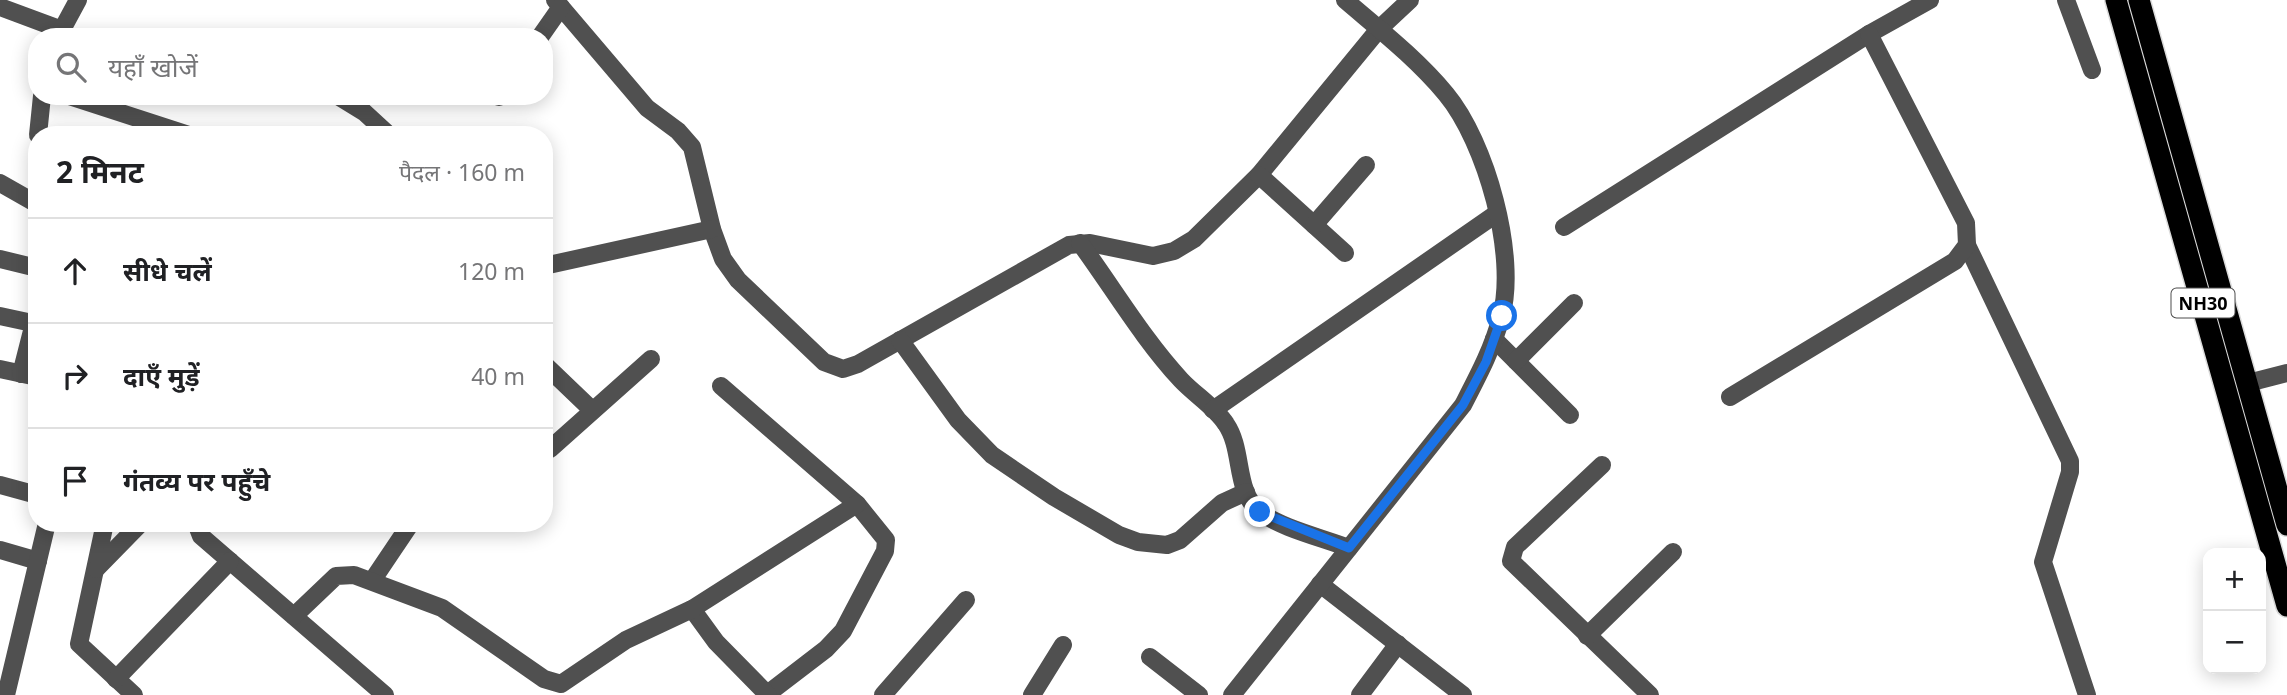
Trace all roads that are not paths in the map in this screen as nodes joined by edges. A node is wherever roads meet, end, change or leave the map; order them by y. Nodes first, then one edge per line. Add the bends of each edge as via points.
1 (78, 0) edge
2 (1345, 0) edge
3 (1410, 0) edge
4 (1930, 0) edge
5 (2066, 0) edge
6 (2116, 0) edge
7 (2139, 0) edge
8 (558, 4) edge
9 (0, 7) edge
10 (48, 28) edge
11 (63, 28) edge
12 (545, 28) edge
13 (1379, 29) junction
14 (1869, 34) junction
15 (2092, 70) dead end
16 (41, 105) edge
17 (97, 105) edge
18 (352, 105) edge
19 (39, 126) edge
20 (161, 126) edge
21 (379, 126) edge
22 (1366, 165) dead end
23 (1259, 175) junction
24 (0, 183) edge
25 (28, 199) edge
26 (1496, 214) junction
27 (1314, 225) junction
28 (1564, 227) dead end
29 (712, 229) junction
30 (1080, 243) junction
31 (1967, 245) junction
32 (1345, 253) dead end
33 (0, 259) edge
34 (553, 264) edge
35 (28, 266) edge
36 (1574, 303) dead end
37 (0, 316) edge
38 (28, 322) edge
39 (1494, 339) junction
40 (900, 340) junction
41 (651, 359) dead end
42 (1516, 361) junction
43 (0, 369) edge
44 (2287, 373) edge
45 (553, 374) edge
46 (28, 375) edge
47 (2248, 383) junction
48 (721, 386) dead end
49 (1730, 397) dead end
50 (590, 410) junction
51 (1213, 410) junction
52 (1570, 415) dead end
53 (553, 446) edge
54 (1602, 465) dead end
55 (0, 485) edge
56 (1246, 492) junction
57 (28, 493) edge
58 (857, 504) junction
59 (2287, 526) edge
60 (45, 532) edge
61 (103, 532) edge
62 (132, 532) edge
63 (199, 532) edge
64 (405, 532) edge
65 (1349, 548) junction
66 (0, 550) edge
67 (1673, 552) dead end
68 (38, 561) junction
69 (230, 561) junction
70 (96, 569) junction
71 (372, 580) junction
72 (1320, 584) junction
73 (966, 600) dead end
74 (2287, 606) edge
75 (692, 608) junction
76 (293, 616) junction
77 (1587, 636) junction
78 (8, 643) edge
79 (1398, 644) junction
80 (1063, 645) dead end
81 (1150, 657) dead end
82 (116, 679) junction
83 (376, 693) edge
84 (6, 695) edge
85 (134, 695) edge
86 (767, 695) edge
87 (883, 695) edge
88 (1031, 695) edge
89 (1199, 695) edge
90 (1232, 695) edge
91 (1360, 695) edge
92 (1463, 695) edge
93 (1650, 695) edge
94 (2087, 695) edge

1 - 11 street
2 - 13 street
3 - 13 street
4 - 14 street
5 - 15 street
6 - 74 highway, NH30
7 - 47 highway, NH30
8 - 12 street
8 - 29 street via 647,108 692,147
9 - 10 street
13 - 23 street
13 - 26 street via 1421,66 1455,106 1473,136
14 - 28 street
14 - 31 street via 1966,223
16 - 19 street
17 - 20 street
18 - 21 street
22 - 27 street
23 - 27 street
23 - 30 street via 1194,239 1174,251 1153,256
24 - 25 street
26 - 39 street via 1505,292
26 - 51 street
27 - 32 street
29 - 34 street
29 - 40 street via 723,259 738,280 832,367 849,368
30 - 40 street via 1055,251
30 - 51 street via 1163,358
31 - 49 street via 1955,261
31 - 94 street via 2070,461 2043,562
33 - 35 street
36 - 42 street
37 - 38 street
39 - 42 street
39 - 65 street via 1463,405
40 - 56 street via 958,421 992,455 1119,535 1153,546 1167,545 1180,540 1222,503
41 - 50 street
42 - 52 street
43 - 46 street
44 - 47 street
45 - 50 street
47 - 59 highway, NH30
48 - 58 street
50 - 53 street
51 - 56 street via 1231,432
54 - 77 street via 1510,556 1514,566
55 - 57 street
56 - 65 street via 1254,506 1269,517
58 - 75 street
58 - 86 street via 883,534 885,551 844,631
60 - 68 street
61 - 70 street
62 - 70 street
63 - 69 street
64 - 71 street
65 - 72 street
66 - 68 street
67 - 77 street
68 - 78 street
69 - 76 street
69 - 82 street
70 - 82 street via 79,644
71 - 75 street via 442,608 556,684 626,640
71 - 76 street via 345,573 336,576
72 - 79 street
72 - 90 street
73 - 87 street
75 - 86 street via 733,661
76 - 83 street
77 - 93 street
78 - 84 street
79 - 91 street
79 - 92 street
80 - 88 street
81 - 89 street
82 - 85 street

